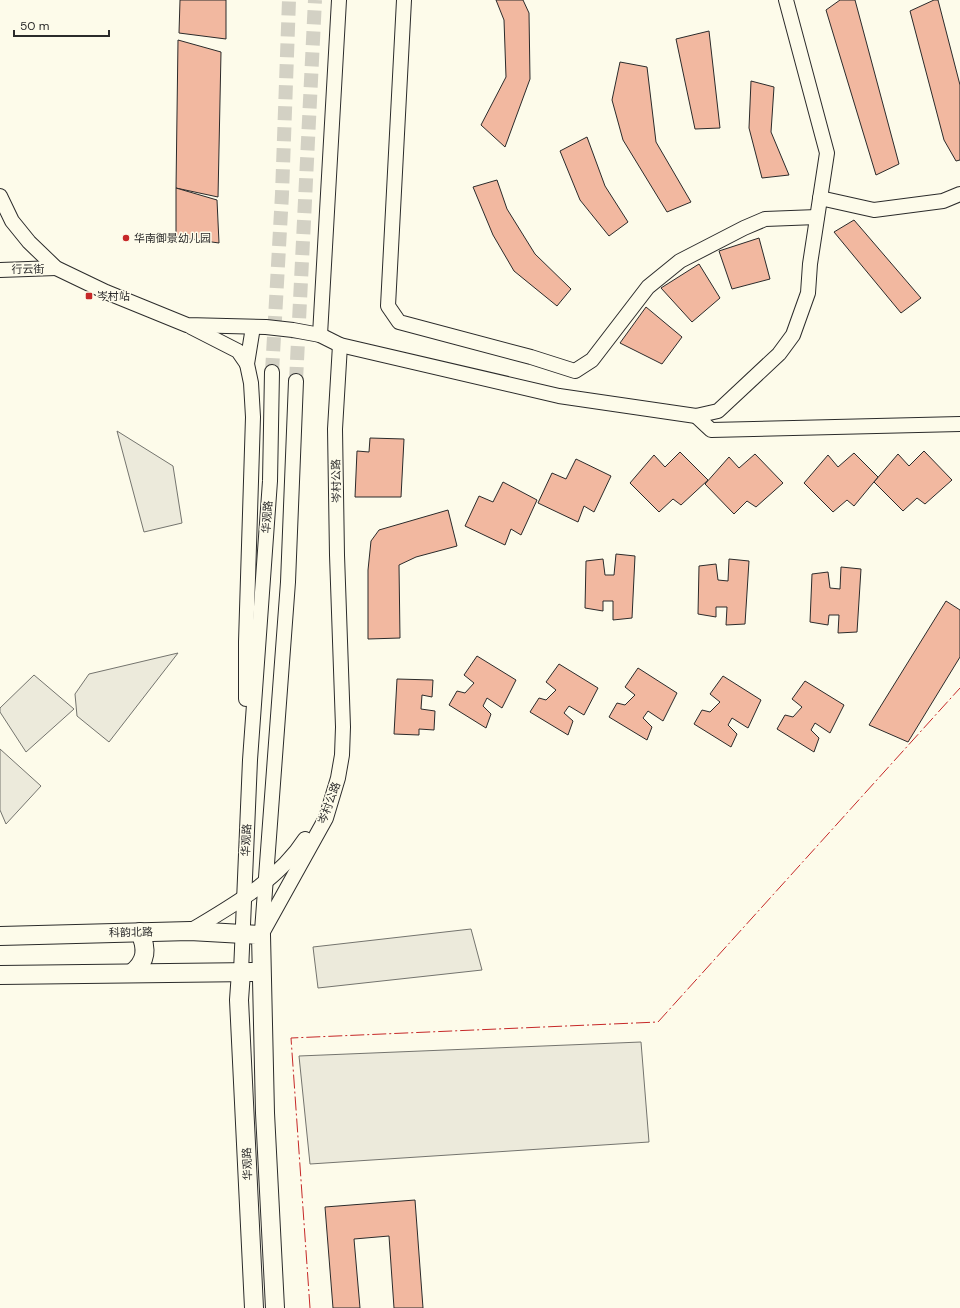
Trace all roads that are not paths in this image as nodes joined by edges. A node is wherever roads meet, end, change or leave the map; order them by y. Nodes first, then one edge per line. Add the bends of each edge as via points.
1 (339, 0) edge
2 (404, 0) edge
3 (786, 0) edge
4 (960, 194) edge
5 (0, 196) edge
6 (820, 198) junction
7 (817, 216) junction
8 (56, 268) junction
9 (0, 270) edge
10 (187, 325) junction
11 (253, 327) junction
12 (320, 335) junction
13 (340, 345) junction
14 (247, 364) junction
15 (272, 372) tunnel mouth
16 (296, 381) tunnel mouth
17 (696, 416) junction
18 (960, 424) edge
19 (342, 755) junction
20 (249, 777) junction
21 (265, 880) junction
22 (244, 899) junction
23 (190, 931) junction
24 (140, 932) junction
25 (242, 934) junction
26 (262, 935) junction
27 (0, 936) edge
28 (240, 972) junction
29 (261, 972) junction
30 (132, 973) junction
31 (0, 975) edge
32 (254, 1308) edge
33 (274, 1308) edge

1 - 12 street
2 - 7 street via 388,306 399,322 575,371 592,360 648,287 680,261 765,219
3 - 6 street via 827,152
4 - 6 street via 943,201 874,210
5 - 8 street via 12,221
6 - 7 street
7 - 17 street via 808,293 792,335 779,354 718,411
8 - 9 street, 行云街
8 - 10 street via 106,292
10 - 11 street
10 - 14 street via 238,351
11 - 12 street
11 - 14 street
12 - 13 street
13 - 17 street via 559,396
13 - 19 street, 岑村公路 via 335,429
14 - 20 street via 253,417 246,642
15 - 20 street, 华观路 via 270,482
16 - 21 street, 华观路 via 288,582
17 - 18 street via 711,430
19 - 21 street via 323,810 312,828 295,854
19 - 26 street, 岑村公路 via 326,818
20 - 22 street, 华观路
21 - 22 street
21 - 26 street, 华观路
22 - 23 street
22 - 25 street, 华观路
23 - 24 main road, 科韵北路
23 - 25 main road, 科韵北路
24 - 27 main road, 科韵北路
24 - 30 main road via 145,952 139,967
25 - 26 main road, 科韵北路
25 - 28 street, 华观路
26 - 29 main road, 华观路
28 - 29 main road
28 - 30 main road
28 - 32 main road, 华观路
29 - 33 main road, 华观路
30 - 31 main road

